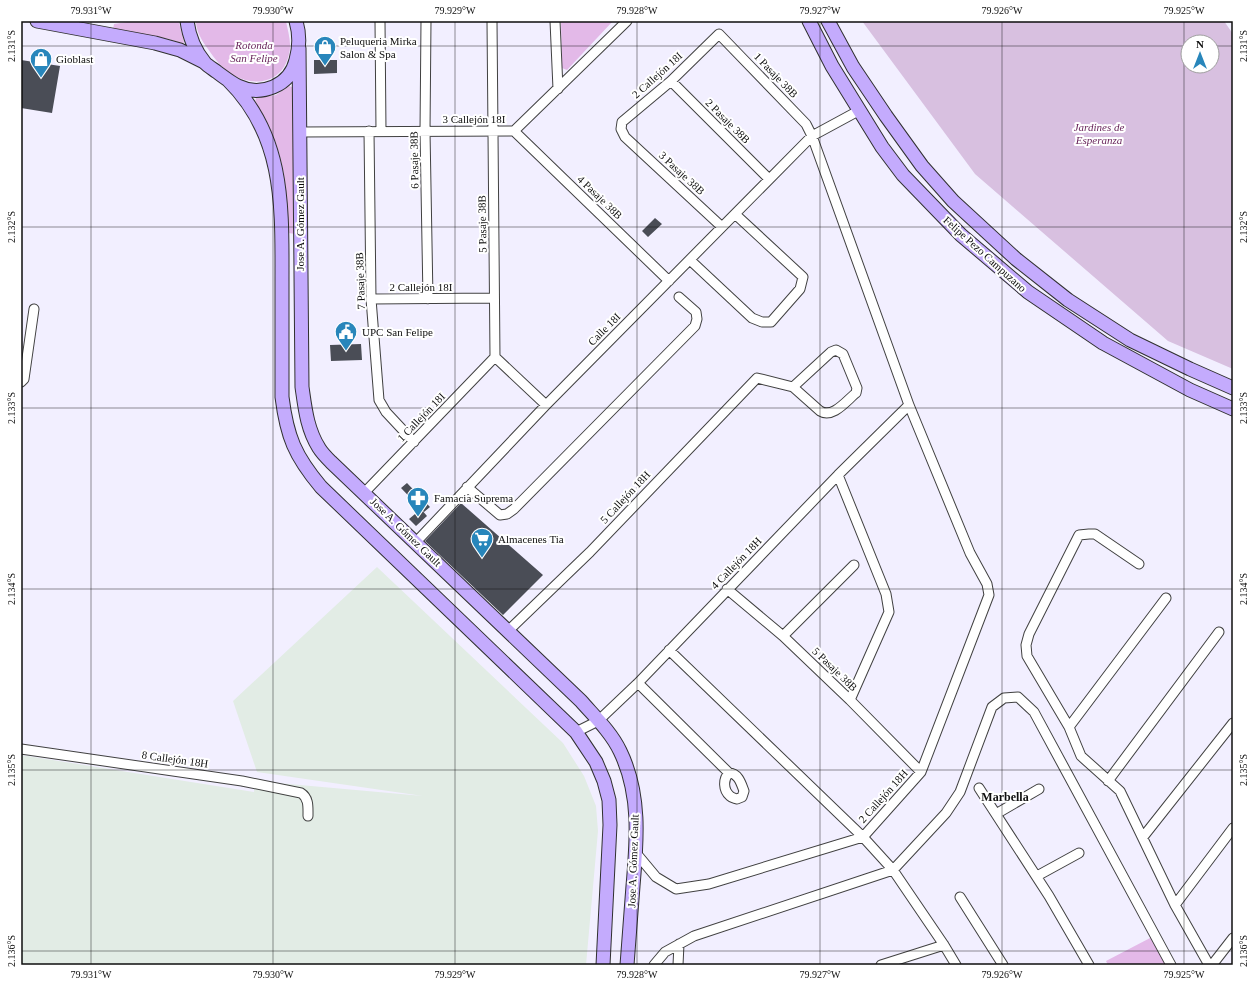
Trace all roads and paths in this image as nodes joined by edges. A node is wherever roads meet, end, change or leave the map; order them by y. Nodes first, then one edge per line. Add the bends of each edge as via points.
1 (37, 21) edge
2 (186, 21) edge
3 (380, 21) edge
4 (426, 21) edge
5 (492, 21) edge
6 (555, 21) edge
7 (627, 21) edge
8 (809, 21) edge
9 (828, 21) edge
10 (299, 25) edge
11 (719, 34) joint
12 (300, 48) junction
13 (206, 64) junction
14 (228, 80) junction
15 (671, 81) junction
16 (558, 89) junction
17 (860, 110) junction
18 (369, 131) junction
19 (381, 131) junction
20 (425, 131) junction
21 (493, 131) junction
22 (514, 131) junction
23 (300, 132) junction
24 (812, 136) junction
25 (625, 137) joint
26 (769, 179) junction
27 (735, 214) junction
28 (722, 227) junction
29 (690, 260) junction
30 (669, 281) junction
31 (679, 297) dead end
32 (494, 298) junction
33 (372, 299) junction
34 (428, 299) junction
35 (34, 309) dead end
36 (495, 357) junction
37 (21, 382) edge
38 (793, 387) junction
39 (1233, 388) edge
40 (546, 405) junction
41 (909, 405) junction
42 (1233, 409) edge
43 (414, 442) junction
44 (838, 475) junction
45 (468, 487) junction
46 (364, 493) junction
47 (416, 542) junction
48 (1138, 564) dead end
49 (854, 565) dead end
50 (987, 584) joint
51 (727, 590) junction
52 (1166, 598) dead end
53 (508, 631) junction
54 (1219, 632) dead end
55 (783, 636) junction
56 (669, 650) junction
57 (638, 683) junction
58 (850, 700) junction
59 (598, 721) junction
60 (1233, 723) edge
61 (1068, 727) junction
62 (576, 732) junction
63 (21, 749) edge
64 (921, 772) junction
65 (729, 773) dead end
66 (1108, 781) junction
67 (979, 788) dead end
68 (1039, 789) dead end
69 (996, 814) junction
70 (308, 816) dead end
71 (1233, 828) edge
72 (863, 837) junction
73 (1143, 837) junction
74 (636, 853) junction
75 (1079, 853) dead end
76 (892, 870) junction
77 (1037, 876) junction
78 (960, 897) dead end
79 (1176, 905) junction
80 (1233, 938) edge
81 (679, 944) junction
82 (944, 945) junction
83 (1086, 964) edge
84 (603, 965) edge
85 (627, 965) edge
86 (654, 965) edge
87 (678, 965) edge
88 (881, 965) edge
89 (956, 965) edge
90 (1003, 965) edge
91 (1171, 965) edge
92 (1211, 965) edge

1 - 13 main road via 155,43 180,50
2 - 13 main road via 196,51
3 - 19 street
4 - 20 street, 6 Pasaje 38B
5 - 21 street, 5 Pasaje 38B
6 - 16 street
7 - 16 street, 3 Callejón 18I
8 - 17 main road, Felipe Pezo Campuzano via 832,66
9 - 39 main road, Felipe Pezo Campuzano via 853,67 922,166 953,201 1016,259 1068,300 1130,340
10 - 12 main road, Jose A. Gómez Gault
11 - 15 street, 2 Callejón 18I
11 - 24 street, 1 Pasaje 38B via 806,124
12 - 14 main road via 295,66 284,82 276,87 269,90 248,89
12 - 23 main road, Jose A. Gómez Gault
13 - 14 main road
14 - 62 main road, Jose A. Gómez Gault via 249,104 265,132 275,164 280,199 282,247 282,397 284,416 296,453 321,487
15 - 25 street, 2 Callejón 18I via 622,122 621,129
15 - 26 street, 2 Pasaje 38B
16 - 22 street, 3 Callejón 18I
17 - 24 street, Calle 18I
17 - 42 main road, Felipe Pezo Campuzano via 882,147 904,175 961,235 1028,292 1103,343 1190,390
18 - 19 street, 3 Callejón 18I
18 - 23 street, 3 Callejón 18I
18 - 33 street, 7 Pasaje 38B
19 - 20 street, 3 Callejón 18I
20 - 21 street, 3 Callejón 18I
20 - 34 street, 6 Pasaje 38B
21 - 22 street, 3 Callejón 18I
21 - 32 street, 5 Pasaje 38B
22 - 30 street, 4 Pasaje 38B
23 - 46 main road, Jose A. Gómez Gault via 302,387 305,412 319,448
24 - 26 street, Calle 18I
24 - 41 street, 1 Pasaje 38B
25 - 28 street, 3 Pasaje 38B
26 - 27 street, Calle 18I
27 - 28 street, Calle 18I
27 - 29 street via 803,278 800,288 771,322 752,318
28 - 29 street, Calle 18I
29 - 30 street, Calle 18I
30 - 40 street, Calle 18I
31 - 45 street via 696,312 695,326 514,510 500,515
32 - 34 street, 2 Callejón 18I
32 - 36 street, 5 Pasaje 38B
33 - 34 street, 2 Callejón 18I
33 - 43 street, 7 Pasaje 38B via 380,400 386,412
35 - 37 street via 24,378
36 - 40 street
36 - 43 street, 1 Callejón 18I
38 - 38 street via 826,414 832,413 856,393 857,388 843,354 836,350
38 - 53 street, 5 Callejón 18H via 757,378 590,552
40 - 45 street, Calle 18I
41 - 44 street, 4 Callejón 18H
41 - 50 street, 1 Pasaje 38B via 970,553
43 - 46 street, 1 Callejón 18I
44 - 51 street, 4 Callejón 18H
44 - 58 street via 886,594 889,612
45 - 47 street, Calle 18I
46 - 47 main road, Jose A. Gómez Gault
47 - 53 main road, Jose A. Gómez Gault
48 - 61 street via 1095,534 1079,535 1029,634 1027,656
49 - 55 street
50 - 64 street, 2 Callejón 18H via 988,600
51 - 55 street, 5 Pasaje 38B
51 - 56 street, 4 Callejón 18H
52 - 61 street
53 - 59 main road, Jose A. Gómez Gault via 581,701
54 - 66 street
55 - 58 street, 5 Pasaje 38B
56 - 57 street, 4 Callejón 18H
56 - 72 street
57 - 59 street, 4 Callejón 18H
57 - 65 street
58 - 64 street, 5 Pasaje 38B
59 - 62 street, 4 Callejón 18H
59 - 74 main road, Jose A. Gómez Gault via 620,750 629,774 637,824
60 - 73 street
61 - 66 street via 1082,756
62 - 84 main road, Jose A. Gómez Gault via 596,762 609,800
63 - 70 street, 8 Callejón 18H via 301,793 307,800
64 - 72 street, 2 Callejón 18H
66 - 73 street via 1120,791
67 - 69 street
68 - 69 street
69 - 77 street
71 - 79 street
72 - 74 street, 2 Callejón 18H via 709,884 676,889 656,877
72 - 76 street
73 - 79 street
74 - 85 main road, Jose A. Gómez Gault
75 - 77 street
76 - 81 street via 694,936
76 - 82 street
76 - 91 street via 946,813 960,792 992,707 1004,698 1018,697 1034,712
77 - 83 street
78 - 90 street
79 - 92 street
80 - 92 street
81 - 86 street via 665,952
81 - 87 street
82 - 88 street
82 - 89 street

